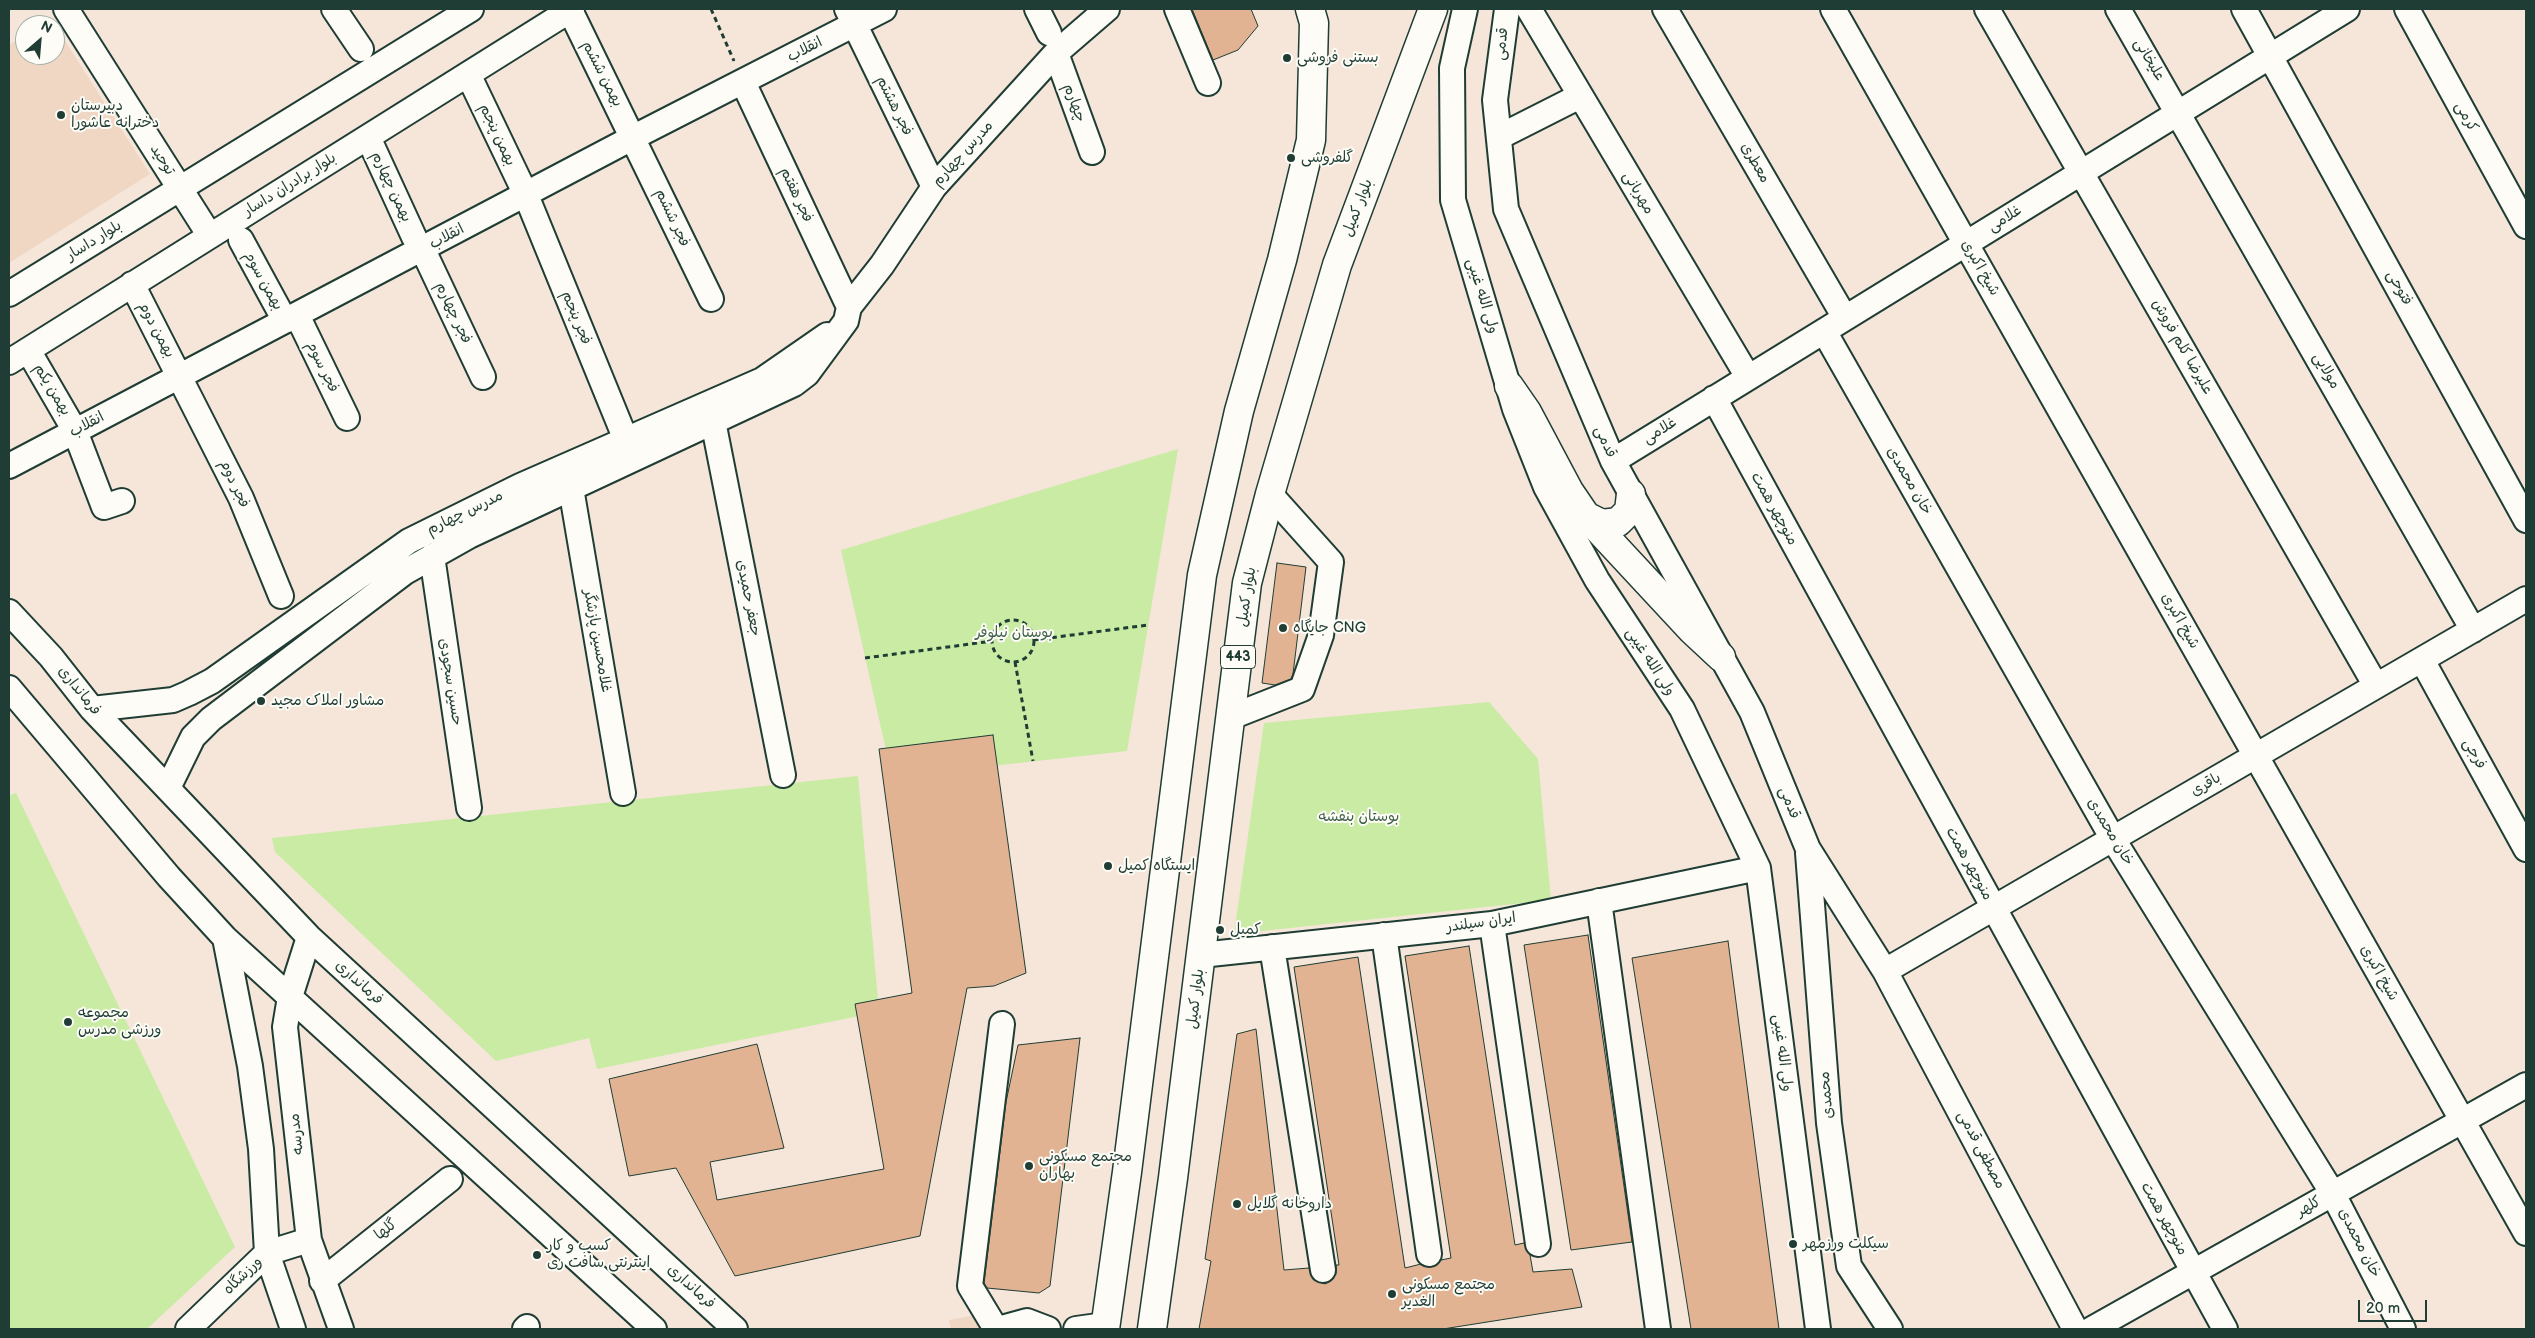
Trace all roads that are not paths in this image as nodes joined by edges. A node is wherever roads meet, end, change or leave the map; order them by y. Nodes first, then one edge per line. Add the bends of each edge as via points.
1 (334, 9) edge
2 (571, 9) edge
3 (884, 9) edge
4 (1037, 9) edge
5 (1107, 9) edge
6 (1178, 9) edge
7 (1310, 9) edge
8 (1433, 9) edge
9 (1465, 9) edge
10 (1507, 9) edge
11 (1529, 9) edge
12 (1665, 9) edge
13 (1833, 9) edge
14 (1987, 9) edge
15 (2118, 9) edge
16 (2244, 9) edge
17 (2347, 9) edge
18 (2407, 9) edge
19 (463, 11) edge
20 (76, 12) edge
21 (851, 17) edge
22 (1052, 43) junction
23 (361, 49) dead end
24 (2271, 55) junction
25 (468, 74) junction
26 (743, 82) junction
27 (1208, 83) dead end
28 (1580, 96) junction
29 (2179, 112) junction
30 (1499, 136) junction
31 (368, 137) junction
32 (634, 138) junction
33 (1092, 152) dead end
34 (2082, 172) junction
35 (934, 187) junction
36 (180, 189) junction
37 (526, 195) junction
38 (2526, 226) edge
39 (210, 236) junction
40 (240, 240) dead end
41 (1966, 243) junction
42 (418, 244) junction
43 (132, 284) junction
44 (9, 294) edge
45 (711, 299) dead end
46 (847, 314) junction
47 (291, 318) junction
48 (1845, 318) junction
49 (1824, 331) junction
50 (18, 356) edge
51 (180, 376) junction
52 (483, 377) dead end
53 (1748, 377) junction
54 (1509, 386) junction
55 (1714, 398) junction
56 (347, 418) dead end
57 (713, 421) junction
58 (76, 431) junction
59 (626, 440) junction
60 (1612, 460) junction
61 (9, 466) edge
62 (571, 488) junction
63 (1270, 494) junction
64 (1631, 494) junction
65 (122, 501) dead end
66 (1586, 516) junction
67 (2526, 520) edge
68 (432, 556) junction
69 (281, 596) dead end
70 (2526, 600) edge
71 (9, 612) edge
72 (2473, 630) junction
73 (1721, 657) junction
74 (2422, 660) junction
75 (2376, 686) junction
76 (9, 688) edge
77 (9, 709) edge
78 (92, 709) junction
79 (31, 716) junction
80 (1231, 717) junction
81 (2256, 756) junction
82 (783, 775) dead end
83 (168, 788) junction
84 (623, 793) dead end
85 (469, 808) dead end
86 (2112, 839) junction
87 (1808, 849) junction
88 (2526, 849) edge
89 (1758, 868) junction
90 (1599, 901) junction
91 (1993, 908) junction
92 (1492, 924) junction
93 (1384, 935) junction
94 (309, 937) junction
95 (225, 938) junction
96 (1272, 947) junction
97 (1201, 954) junction
98 (1885, 971) junction
99 (290, 997) junction
100 (1002, 1024) dead end
101 (2526, 1086) edge
102 (2463, 1121) junction
103 (450, 1179) dead end
104 (2333, 1194) junction
105 (2526, 1233) edge
106 (309, 1240) junction
107 (1538, 1244) dead end
108 (267, 1254) junction
109 (1429, 1254) dead end
110 (1323, 1270) dead end
111 (2194, 1272) junction
112 (322, 1281) junction
113 (726, 1326) edge
114 (1105, 1327) edge
115 (188, 1329) edge
116 (294, 1329) edge
117 (341, 1329) edge
118 (654, 1329) edge
119 (997, 1329) edge
120 (1048, 1329) edge
121 (1076, 1329) edge
122 (1152, 1329) edge
123 (1658, 1329) edge
124 (1818, 1329) edge
125 (1890, 1329) edge
126 (2075, 1329) edge
127 (2092, 1329) edge
128 (2225, 1329) edge
129 (2403, 1329) edge

1 - 23 street
2 - 25 street, بلوار برادران داسار
2 - 32 street, بهمن ششم
3 - 21 street, انقلاب
4 - 22 street
5 - 22 street, مدرس چهارم
6 - 27 street
7 - 114 main road via 1314,22 1311,140 1282,260 1239,411 1202,575 1129,1162
8 - 63 main road, بلوار کمیل / 443 via 1337,265
9 - 54 street, ولی الله غیبی via 1452,68 1452,200
10 - 30 street, قدمی via 1495,100
11 - 28 street, مهربانی
12 - 48 street, معطری
13 - 41 street, شیخ اکبری
14 - 34 street, علیرضا کلم فروش
15 - 29 street, علیخانی
16 - 24 street, فتوحی
17 - 24 street, غلامی
18 - 38 street, کرمی
19 - 36 street
20 - 36 street, توحید
21 - 26 street, انقلاب
21 - 35 street, فجر هشتم
22 - 33 street, چهارم
22 - 35 street, مدرس چهارم
24 - 29 street, غلامی
24 - 67 street, فتوحی
25 - 31 street, بلوار برادران داسار
25 - 37 street, بهمن پنجم
26 - 32 street, انقلاب
26 - 46 street, فجر هفتم
28 - 30 street
28 - 53 street, مهربانی
29 - 34 street, غلامی
29 - 72 street, مولایی
30 - 60 street, قدمی via 1506,209
31 - 39 street, بلوار برادران داسار
31 - 42 street, بهمن چهارم
32 - 37 street, انقلاب
32 - 45 street, فجر ششم
34 - 41 street, غلامی
34 - 75 street, علیرضا کلم فروش
35 - 46 street, مدرس چهارم
36 - 39 street, توحید
36 - 44 street, بلوار داسار
37 - 42 street, انقلاب
37 - 59 street, فجر پنجم
39 - 43 street, بلوار برادران داسار
40 - 47 street, بهمن سوم
41 - 48 street, غلامی
41 - 81 street, شیخ اکبری
42 - 47 street, انقلاب
42 - 52 street, فجر چهارم
43 - 50 street, بلوار برادران داسار
43 - 51 street, بهمن دوم
46 - 57 street, مدرس چهارم via 807,374 794,384
46 - 59 street, مدرس چهارم via 802,354 762,380
47 - 51 street, انقلاب
47 - 56 street, فجر سوم
48 - 49 street, غلامی
49 - 53 street, غلامی
49 - 86 street, خان محمدی
50 - 58 street, بهمن یکم
51 - 58 street, انقلاب
51 - 69 street, فجر دوم via 241,498
53 - 55 street, غلامی
54 - 66 main road
54 - 89 street, ولی الله غیبی via 1546,487 1597,580 1682,709
55 - 60 street, غلامی
55 - 91 street, منوچهر همت
57 - 62 street, مدرس چهارم
57 - 82 street, جعفر حمیدی
58 - 61 street, انقلاب
58 - 65 street, بهمن یکم via 104,507
59 - 78 street, مدرس چهارم via 409,541 212,681 189,693 173,700
60 - 64 street, قدمی
62 - 68 street, مدرس چهارم
62 - 84 street, غلامحسین پازشگر
63 - 80 main road, بلوار کمیل / 443 via 1247,583
63 - 80 street via 1331,562 1321,635 1302,689
64 - 66 main road via 1629,511 1618,522 1602,524
64 - 73 street, قدمی
66 - 73 main road
68 - 83 street, مدرس چهارم via 405,572 211,719 193,737
68 - 85 street, حسین سجودی
70 - 72 street, باقری
71 - 78 street, فرمانداری via 51,657
72 - 74 street, باقری
73 - 87 street, قدمی via 1752,712
74 - 75 street, باقری
74 - 88 street, فرجی
75 - 81 street, باقری
76 - 79 street
77 - 79 street
78 - 83 street, فرمانداری
79 - 95 street
80 - 97 main road, بلوار کمیل / 443
81 - 86 street, باقری
81 - 102 street, شیخ اکبری
83 - 94 street, فرمانداری
86 - 91 street, باقری
86 - 104 street, خان محمدی
87 - 98 street, مصطفی قدمی
87 - 125 street, محمدی via 1829,1123 1849,1266
89 - 90 street, ایران سیلندر
89 - 124 street, ولی الله غیبی
90 - 92 street, ایران سیلندر
90 - 123 street
91 - 98 street, باقری
91 - 111 street, منوچهر همت
92 - 93 street, ایران سیلندر
92 - 107 street
93 - 96 street, ایران سیلندر
93 - 109 street
94 - 99 street, مدرسه
94 - 113 street, فرمانداری
95 - 99 street
95 - 108 street via 250,1066 261,1149
96 - 97 street, ایران سیلندر
96 - 110 street
97 - 122 main road, بلوار کمیل / 443
98 - 126 street, مصطفی قدمی
99 - 106 street, مدرسه via 285,1027
99 - 118 street
100 - 119 street via 970,1286
101 - 102 street, کلهر
102 - 104 street, کلهر
102 - 105 street, شیخ اکبری
103 - 112 street, گلها
104 - 111 street, کلهر
104 - 129 street, خان محمدی
106 - 108 street, ورزشگاه
106 - 112 street, مدرسه
108 - 115 street, ورزشگاه
108 - 116 street
111 - 127 street, کلهر
111 - 128 street, منوچهر همت
112 - 117 street, مدرسه
114 - 121 street
119 - 120 street via 1027,1321

